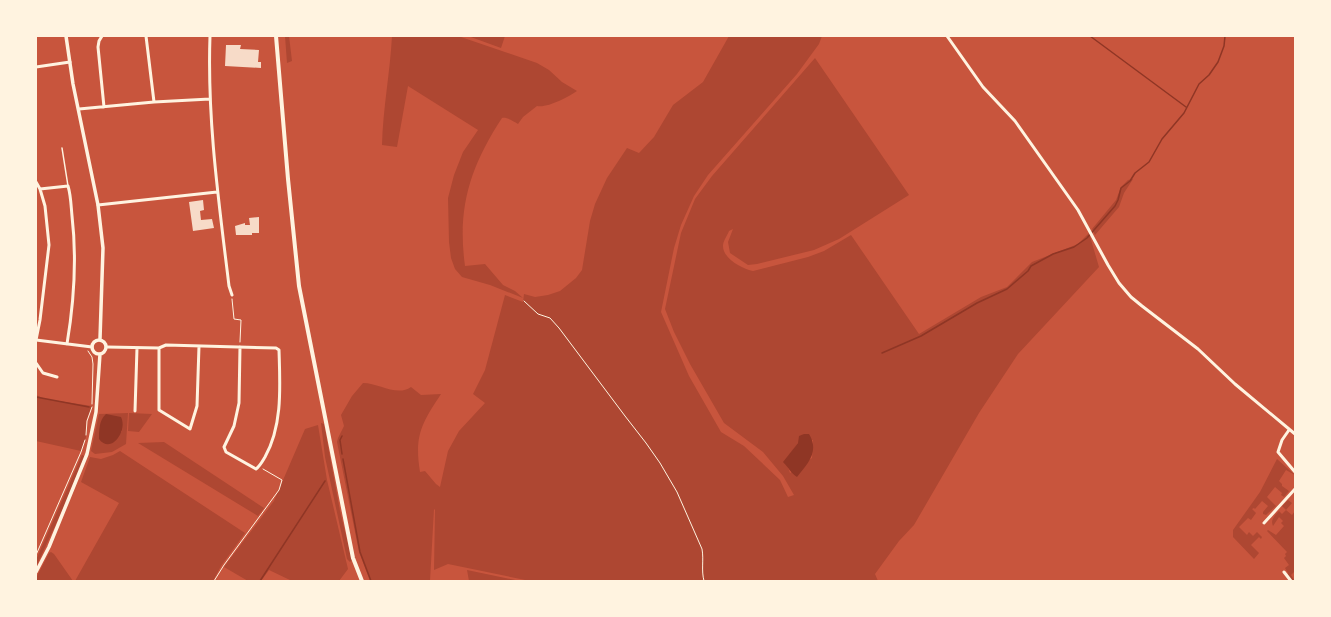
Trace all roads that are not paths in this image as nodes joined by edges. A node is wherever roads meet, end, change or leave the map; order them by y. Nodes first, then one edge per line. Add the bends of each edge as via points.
1 (66, 36) edge
2 (102, 36) edge
3 (146, 36) edge
4 (210, 36) edge
5 (276, 36) edge
6 (947, 36) edge
7 (70, 62) junction
8 (36, 67) edge
9 (210, 99) junction
10 (154, 102) junction
11 (104, 106) junction
12 (79, 109) junction
13 (62, 148) dead end
14 (36, 182) edge
15 (68, 186) junction
16 (40, 189) junction
17 (217, 192) junction
18 (98, 205) junction
19 (232, 295) road end
20 (100, 339) junction
21 (36, 340) edge
22 (67, 344) junction
23 (90, 346) junction
24 (199, 346) junction
25 (107, 347) junction
26 (240, 347) junction
27 (137, 348) junction
28 (159, 348) junction
29 (100, 354) junction
30 (36, 363) edge
31 (57, 377) dead end
32 (135, 411) dead end
33 (1289, 430) junction
34 (1295, 434) edge
35 (1295, 472) edge
36 (1295, 489) edge
37 (1264, 523) dead end
38 (36, 572) edge
39 (1284, 572) dead end
40 (362, 581) edge
41 (1291, 581) edge

1 - 7 street
2 - 11 street via 98,47
3 - 10 street
4 - 9 street
5 - 40 main road via 299,286 353,558
6 - 33 street via 983,87 1017,124 1078,210 1119,283 1136,302 1198,349
7 - 8 street
7 - 12 street
9 - 10 street
9 - 17 street
10 - 11 street
11 - 12 street
12 - 18 street
13 - 15 lane
14 - 16 street
15 - 16 street
15 - 22 street via 74,234 74,281
16 - 21 street via 45,206 49,245
17 - 18 street
17 - 19 street
18 - 20 street via 103,248
20 - 23 street
20 - 25 street
21 - 22 street
22 - 23 street
23 - 29 street via 95,353
24 - 26 street
24 - 28 street via 166,345
24 - 28 street via 197,406 190,428 159,410
25 - 27 street
25 - 29 street
26 - 26 street via 239,403 234,426 224,446 226,452 256,469 269,450 276,426 279,407 278,350
27 - 28 street
27 - 32 street
29 - 38 street via 96,412 87,454
30 - 31 street via 43,374
33 - 34 street
33 - 35 street via 1278,452
36 - 37 street
39 - 41 street

